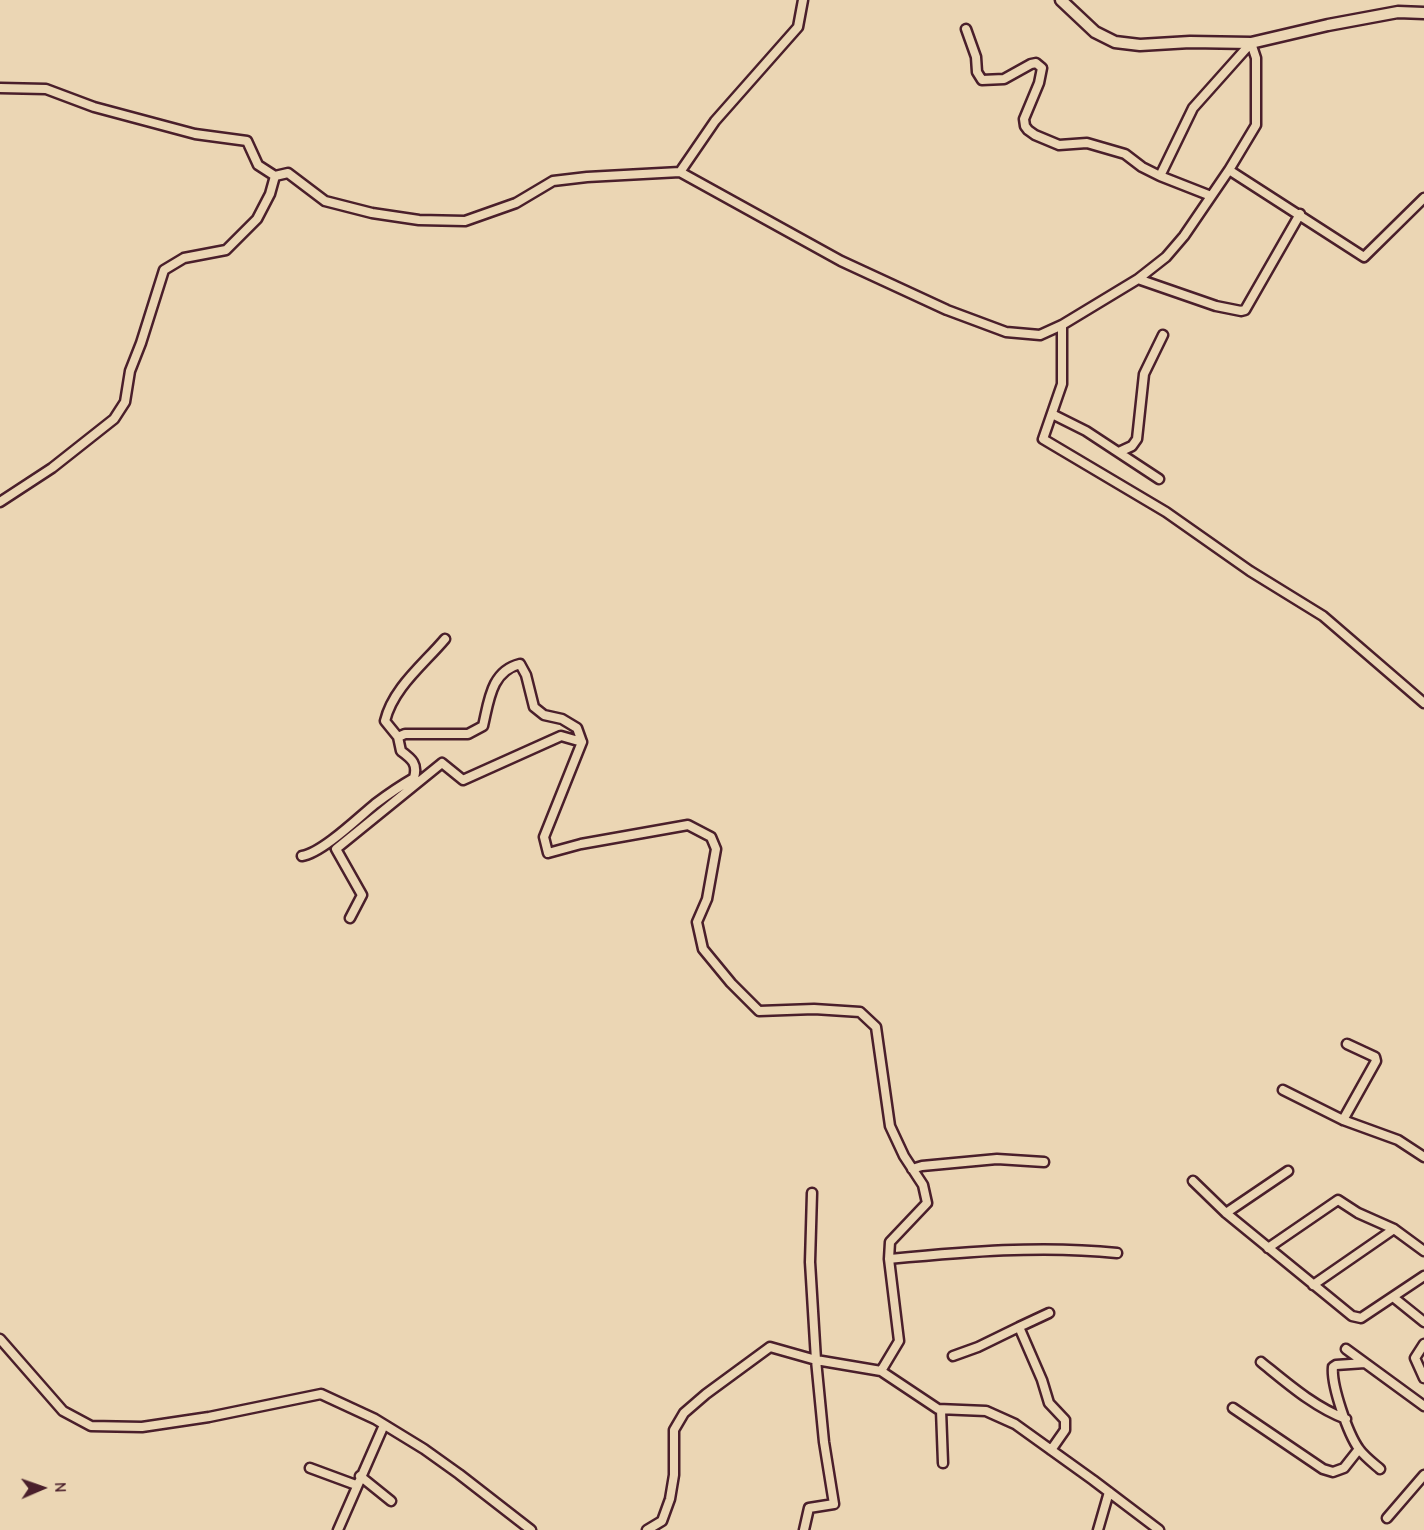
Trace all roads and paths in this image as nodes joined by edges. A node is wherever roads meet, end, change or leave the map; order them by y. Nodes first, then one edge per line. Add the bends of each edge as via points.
1 (803, 0) edge
2 (1062, 0) edge
3 (1424, 13) edge
4 (966, 29) dead end
5 (1251, 43) junction
6 (0, 88) edge
7 (1229, 170) junction
8 (680, 172) junction
9 (275, 176) junction
10 (1160, 176) junction
11 (1211, 196) junction
12 (1424, 198) edge
13 (1300, 214) junction
14 (1138, 279) junction
15 (1062, 325) junction
16 (1164, 335) dead end
17 (1052, 414) junction
18 (1137, 439) junction
19 (1119, 452) junction
20 (1135, 464) junction
21 (1159, 479) dead end
22 (0, 502) edge
23 (445, 639) dead end
24 (1424, 703) edge
25 (398, 737) junction
26 (582, 742) junction
27 (302, 856) dead end
28 (350, 918) dead end
29 (1347, 1044) dead end
30 (1282, 1090) dead end
31 (1343, 1120) junction
32 (1424, 1157) edge
33 (1044, 1162) dead end
34 (912, 1169) junction
35 (1288, 1171) dead end
36 (1193, 1181) dead end
37 (812, 1193) dead end
38 (1226, 1213) junction
39 (1394, 1229) junction
40 (1268, 1248) junction
41 (1424, 1251) edge
42 (1117, 1253) dead end
43 (889, 1259) junction
44 (1424, 1276) edge
45 (1313, 1285) junction
46 (1393, 1296) junction
47 (1049, 1313) dead end
48 (1424, 1322) edge
49 (1019, 1327) junction
50 (0, 1339) edge
51 (1424, 1344) edge
52 (1346, 1349) dead end
53 (953, 1356) dead end
54 (816, 1360) junction
55 (1261, 1362) dead end
56 (1365, 1363) junction
57 (881, 1371) junction
58 (1424, 1378) edge
59 (1424, 1393) edge
60 (1415, 1400) junction
61 (1424, 1406) edge
62 (1233, 1408) dead end
63 (941, 1410) junction
64 (1346, 1419) junction
65 (384, 1425) junction
66 (1359, 1449) junction
67 (1051, 1450) junction
68 (944, 1463) dead end
69 (310, 1468) dead end
70 (1380, 1469) dead end
71 (1424, 1475) edge
72 (358, 1481) junction
73 (1109, 1492) junction
74 (391, 1501) dead end
75 (1387, 1518) dead end
76 (338, 1530) edge
77 (531, 1530) edge
78 (647, 1530) edge
79 (804, 1530) edge
80 (1098, 1530) edge
81 (1159, 1530) edge

1 - 8 street via 798,27 715,121
2 - 5 street via 1095,32 1115,42
3 - 5 street via 1398,12
4 - 10 street via 982,80 1004,79 1036,63 1042,68 1040,83 1024,119 1025,126 1035,135 1059,145 1101,146 1125,154
5 - 7 street via 1256,58 1256,125
5 - 10 street via 1193,108
6 - 9 street via 46,89 94,107 195,134 247,141 258,165
7 - 11 street
7 - 13 street
8 - 9 street via 553,182 516,203 465,220 419,220 372,213 325,201 288,173
8 - 15 street via 841,261 947,310 1006,332 1040,335
9 - 22 street via 257,219 226,250 184,258 164,270 130,371 125,402 114,419 52,468
10 - 11 street
11 - 14 street via 1176,248
12 - 13 street via 1364,257
13 - 14 street via 1241,312
14 - 15 street
15 - 17 street via 1062,384
16 - 18 street via 1144,374
17 - 19 street
17 - 24 street via 1043,439 1166,512 1323,616
18 - 19 street
18 - 20 street
19 - 20 street
20 - 21 street
23 - 25 street via 388,707 385,722
25 - 26 street via 468,734 483,726 492,686 508,667 520,664 534,707 577,728
25 - 27 street via 401,751 413,760 414,778 390,792 337,836
26 - 28 street via 561,736 464,780 442,763 336,849 362,895
26 - 34 street via 544,837 548,853 688,825 711,837 717,849 707,899 697,922 703,949 759,1011 860,1012 876,1027 890,1126
29 - 31 street via 1376,1061
30 - 31 street
31 - 32 street via 1398,1140
33 - 34 street via 997,1159
34 - 43 street via 923,1185 927,1203 890,1242
35 - 38 street
36 - 38 street
37 - 54 street via 810,1262
38 - 40 street
39 - 40 street via 1338,1200
39 - 41 street
39 - 45 street
40 - 45 street
42 - 43 street via 1021,1249
43 - 57 street via 899,1341
44 - 46 street
45 - 46 street via 1352,1316 1361,1318
46 - 48 street
47 - 49 street
49 - 53 street
49 - 67 street via 1049,1403 1065,1420 1065,1430
50 - 65 street via 63,1411 91,1426 142,1426 321,1394
51 - 58 street via 1415,1358
52 - 56 street
54 - 57 street
54 - 78 street via 770,1347 684,1413 674,1430 670,1499 662,1521
54 - 79 street via 834,1504 809,1508
55 - 64 street via 1306,1398
56 - 60 street
56 - 64 street via 1333,1367 1336,1392
57 - 63 street
59 - 60 street
60 - 61 street
62 - 66 street via 1323,1469 1333,1472 1344,1468
63 - 67 street via 986,1412 1016,1424
63 - 68 street
64 - 66 street
65 - 72 street
65 - 77 street via 424,1449
66 - 70 street
67 - 73 street
69 - 72 street
71 - 75 street
72 - 74 street
72 - 76 street
73 - 80 street
73 - 81 street

